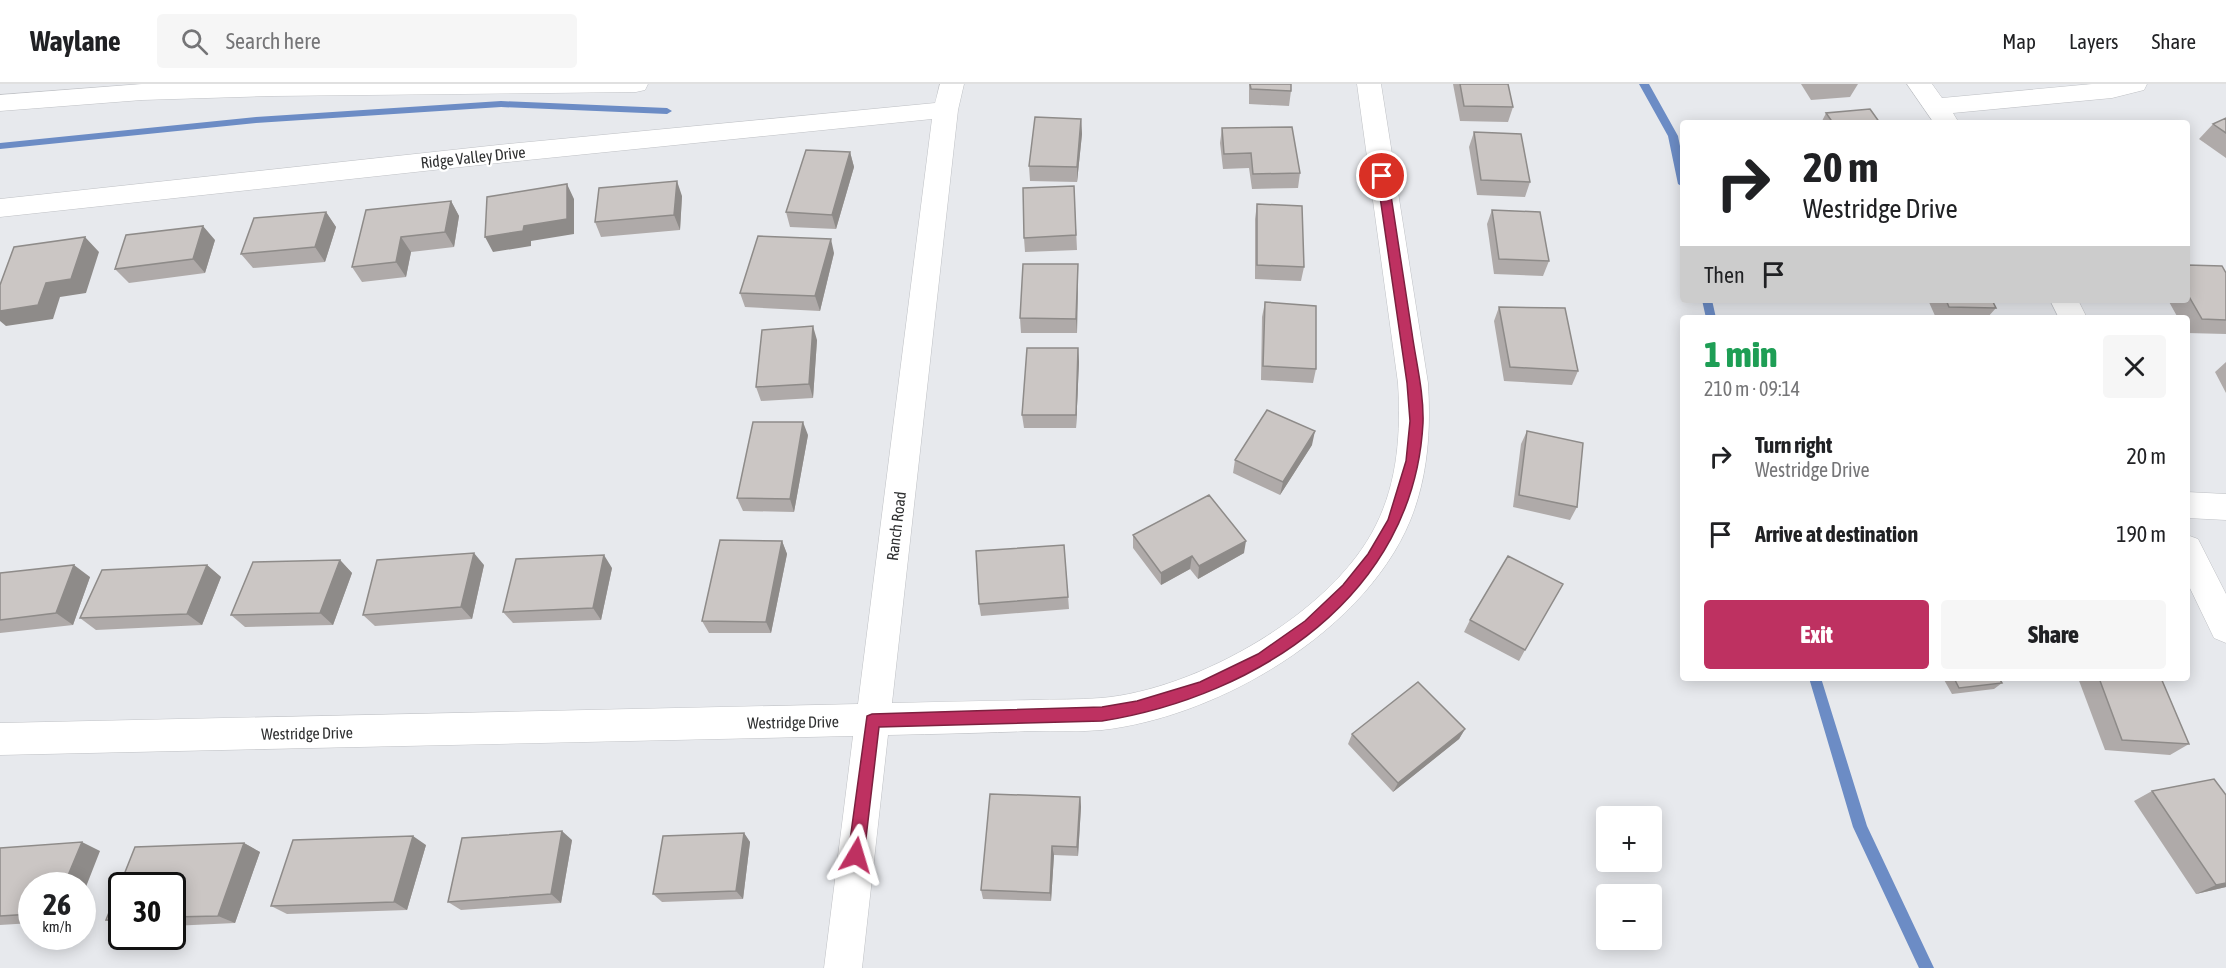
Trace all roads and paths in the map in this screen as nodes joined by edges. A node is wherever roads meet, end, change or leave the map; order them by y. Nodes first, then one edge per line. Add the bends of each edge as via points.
1 (636, 84) edge
2 (1369, 84) edge
3 (1919, 84) edge
4 (2135, 84) edge
5 (949, 97) edge
6 (0, 103) edge
7 (1942, 115) edge
8 (0, 208) edge
9 (2190, 505) edge
10 (2226, 507) edge
11 (2190, 555) edge
12 (2226, 628) edge
13 (872, 720) junction
14 (0, 739) edge
15 (843, 968) edge

1 - 6 street via 249,88
2 - 13 street, Westridge Drive via 1417,421 1412,461 1394,521 1373,558 1348,590 1310,626 1263,659 1203,688 1137,708 1102,714
3 - 7 street
4 - 7 street
5 - 8 street, Ridge Valley Drive via 498,154
5 - 13 street, Ranch Road
9 - 10 street
11 - 12 street
13 - 14 street, Westridge Drive
13 - 15 street, Ranch Road

